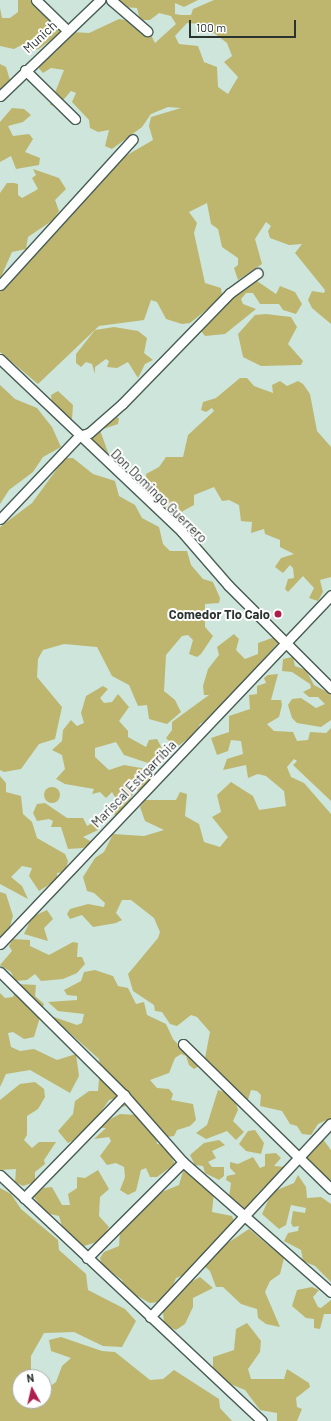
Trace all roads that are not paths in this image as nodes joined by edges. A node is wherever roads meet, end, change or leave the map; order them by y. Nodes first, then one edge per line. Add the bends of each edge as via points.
1 (36, 0) edge
2 (100, 0) edge
3 (111, 0) edge
4 (67, 30) junction
5 (147, 31) dead end
6 (25, 70) junction
7 (0, 96) edge
8 (75, 119) dead end
9 (133, 139) dead end
10 (258, 273) dead end
11 (0, 285) edge
12 (0, 359) edge
13 (79, 436) junction
14 (0, 519) edge
15 (331, 595) edge
16 (288, 642) junction
17 (331, 688) edge
18 (0, 944) edge
19 (0, 972) edge
20 (183, 1044) dead end
21 (124, 1095) junction
22 (331, 1123) edge
23 (299, 1158) junction
24 (183, 1162) junction
25 (0, 1175) edge
26 (331, 1189) edge
27 (24, 1198) junction
28 (247, 1215) junction
29 (87, 1258) junction
30 (331, 1292) edge
31 (150, 1317) junction
32 (262, 1421) edge

1 - 4 street
2 - 4 street, Munich
3 - 5 street
4 - 6 street, Munich
6 - 7 street, Munich
6 - 8 street
9 - 11 street
10 - 13 street via 230,293 122,404 89,433
12 - 13 street, Don Domingo Guerrero
13 - 14 street
13 - 16 street, Don Domingo Guerrero via 182,532 228,585
15 - 16 street, Mariscal Estigarribia
16 - 17 street, Don Domingo Guerrero
16 - 18 street, Mariscal Estigarribia
19 - 21 street
20 - 23 street
21 - 24 street
21 - 27 street
22 - 23 street
23 - 26 street
23 - 28 street
24 - 28 street
24 - 29 street
25 - 27 street
27 - 29 street
28 - 30 street
28 - 31 street
29 - 31 street
31 - 32 street

